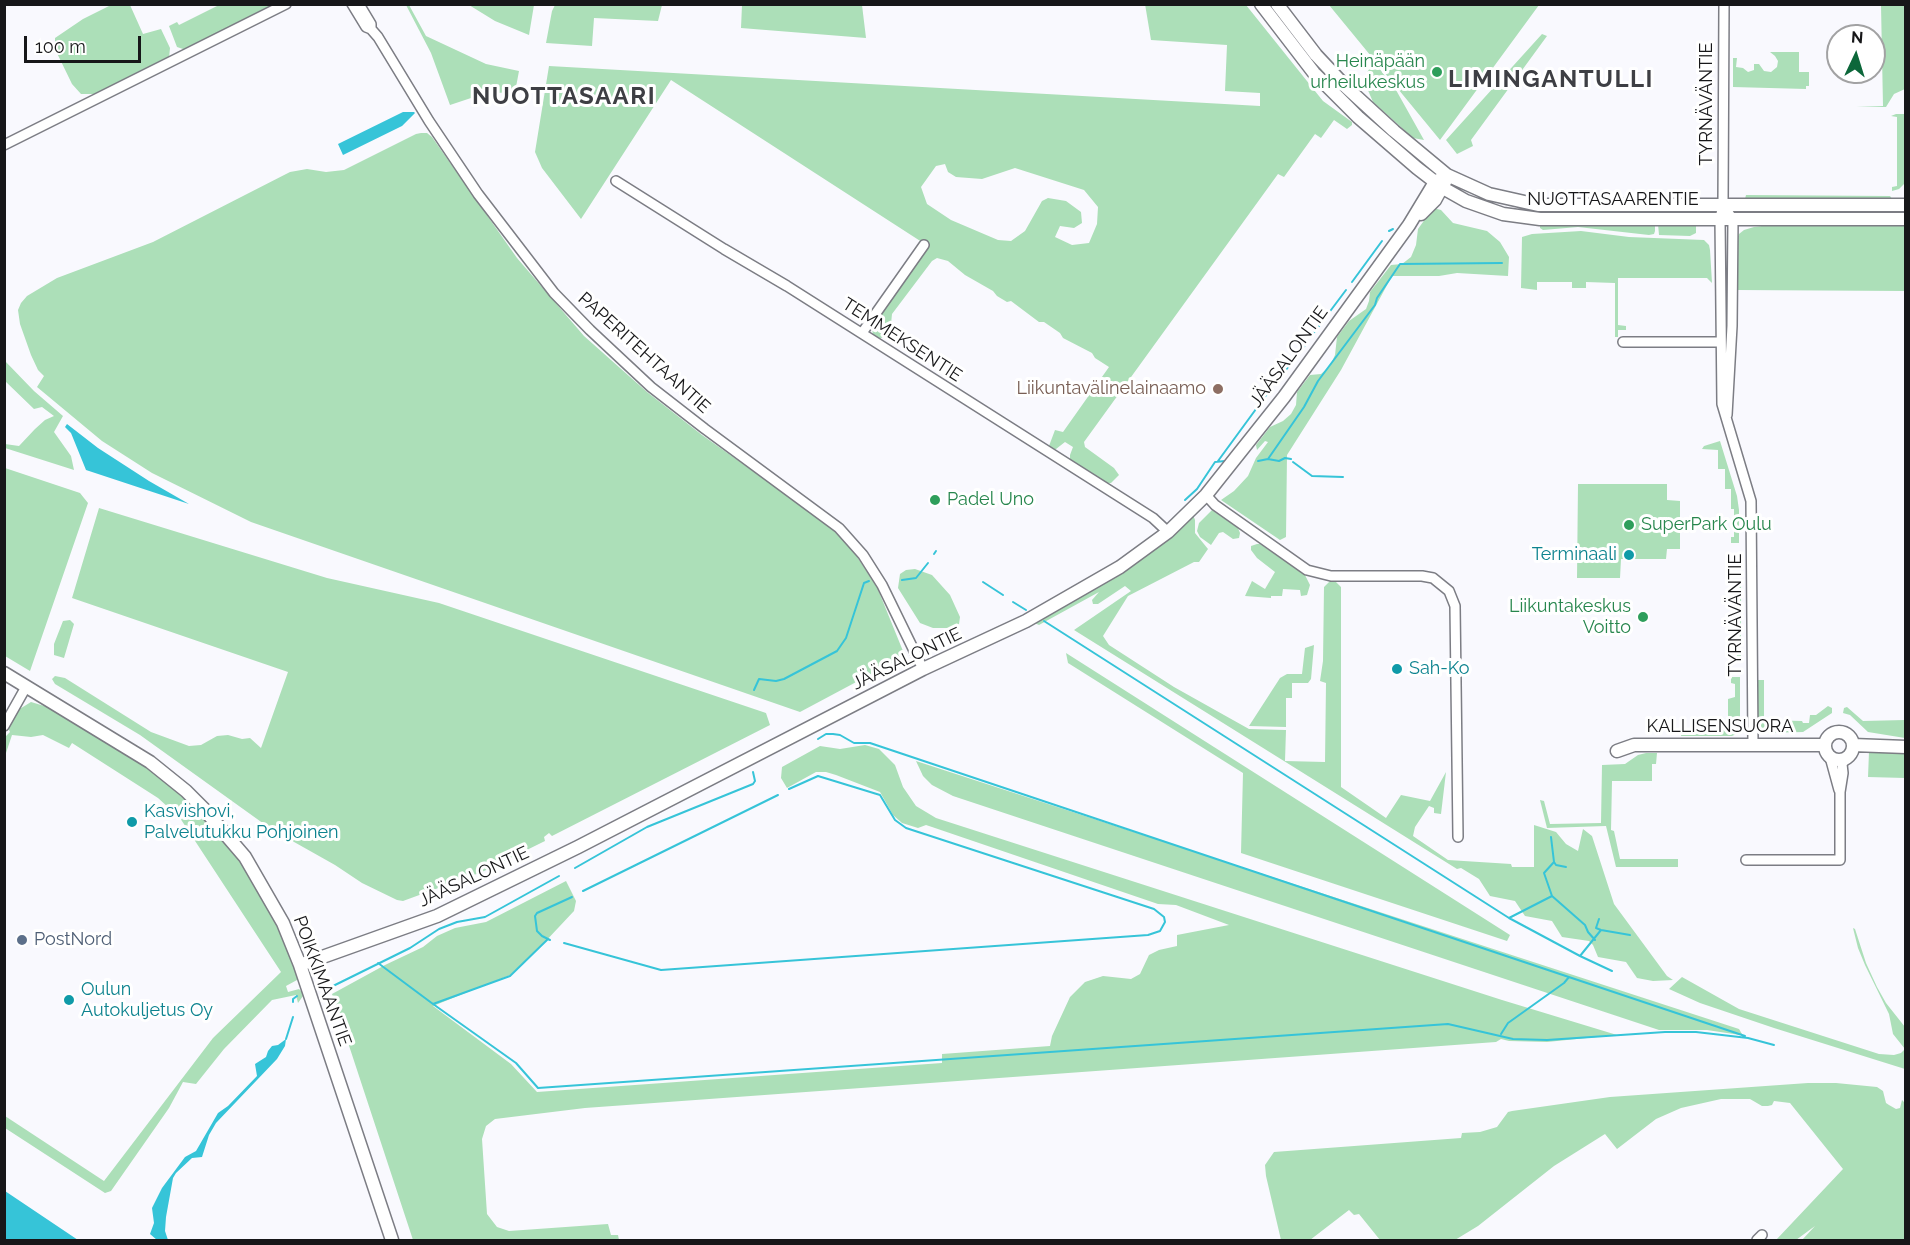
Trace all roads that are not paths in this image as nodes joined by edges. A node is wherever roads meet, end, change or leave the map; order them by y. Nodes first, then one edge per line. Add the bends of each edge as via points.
1 (286, 4) edge
2 (352, 4) edge
3 (359, 4) edge
4 (1261, 4) edge
5 (1277, 4) edge
6 (1724, 4) edge
7 (371, 29) junction
8 (4, 145) edge
9 (1447, 175) junction
10 (616, 181) dead end
11 (1439, 185) junction
12 (1723, 204) junction
13 (1905, 205) edge
14 (1720, 219) junction
15 (1905, 219) edge
16 (1733, 220) junction
17 (924, 246) dead end
18 (862, 333) junction
19 (1623, 342) dead end
20 (1721, 342) junction
21 (1726, 418) junction
22 (1206, 495) junction
23 (1168, 532) junction
24 (923, 669) junction
25 (4, 673) edge
26 (26, 687) junction
27 (4, 726) edge
28 (1753, 744) junction
29 (1824, 745) junction
30 (1853, 745) junction
31 (1905, 747) edge
32 (1617, 751) dead end
33 (1830, 757) junction
34 (1847, 757) junction
35 (1840, 792) junction
36 (1458, 837) dead end
37 (1746, 860) dead end
38 (300, 965) junction
39 (392, 1240) edge

1 - 8 street
2 - 7 street, PAPERITEHTAANTIE
3 - 7 street, PAPERITEHTAANTIE
4 - 11 main road, NUOTTASAARENTIE via 1338,98
5 - 9 main road, NUOTTASAARENTIE via 1346,87
6 - 12 street, TYRNÄVÄNTIE
7 - 24 street, PAPERITEHTAANTIE via 478,194 554,293 651,387 839,528 882,585
9 - 11 main road, JÄÄSALONTIE
9 - 12 main road, NUOTTASAARENTIE via 1489,194 1538,205
10 - 18 street, TEMMEKSENTIE
11 - 14 main road, NUOTTASAARENTIE via 1467,201 1520,218
11 - 22 main road, JÄÄSALONTIE via 1284,397
12 - 13 main road, NUOTTASAARENTIE
12 - 14 street, TYRNÄVÄNTIE
12 - 16 street
14 - 16 main road, NUOTTASAARENTIE
14 - 20 street, TYRNÄVÄNTIE
15 - 16 main road, NUOTTASAARENTIE
16 - 21 street, TYRNÄVÄNTIE
17 - 18 street
18 - 23 street, TEMMEKSENTIE via 1153,518
19 - 20 street
20 - 21 street, TYRNÄVÄNTIE via 1722,404
21 - 28 street, TYRNÄVÄNTIE via 1751,501
22 - 23 main road, JÄÄSALONTIE
22 - 36 street via 1307,570 1331,576 1433,578 1454,599
23 - 24 main road, JÄÄSALONTIE via 1120,567 1026,621
24 - 38 main road, JÄÄSALONTIE via 437,916
25 - 26 main road, POIKKIMAANTIE
26 - 27 street
26 - 38 main road, POIKKIMAANTIE via 150,762 203,808 245,857 283,923
28 - 29 main road, KALLISENSUORA
28 - 32 main road, KALLISENSUORA via 1634,745
29 - 30 main road via 1830,734 1839,731 1847,734
29 - 33 main road
30 - 31 main road
30 - 34 main road
33 - 34 main road
33 - 35 street
34 - 35 street via 1842,764
35 - 37 street via 1840,860
38 - 39 main road, POIKKIMAANTIE

